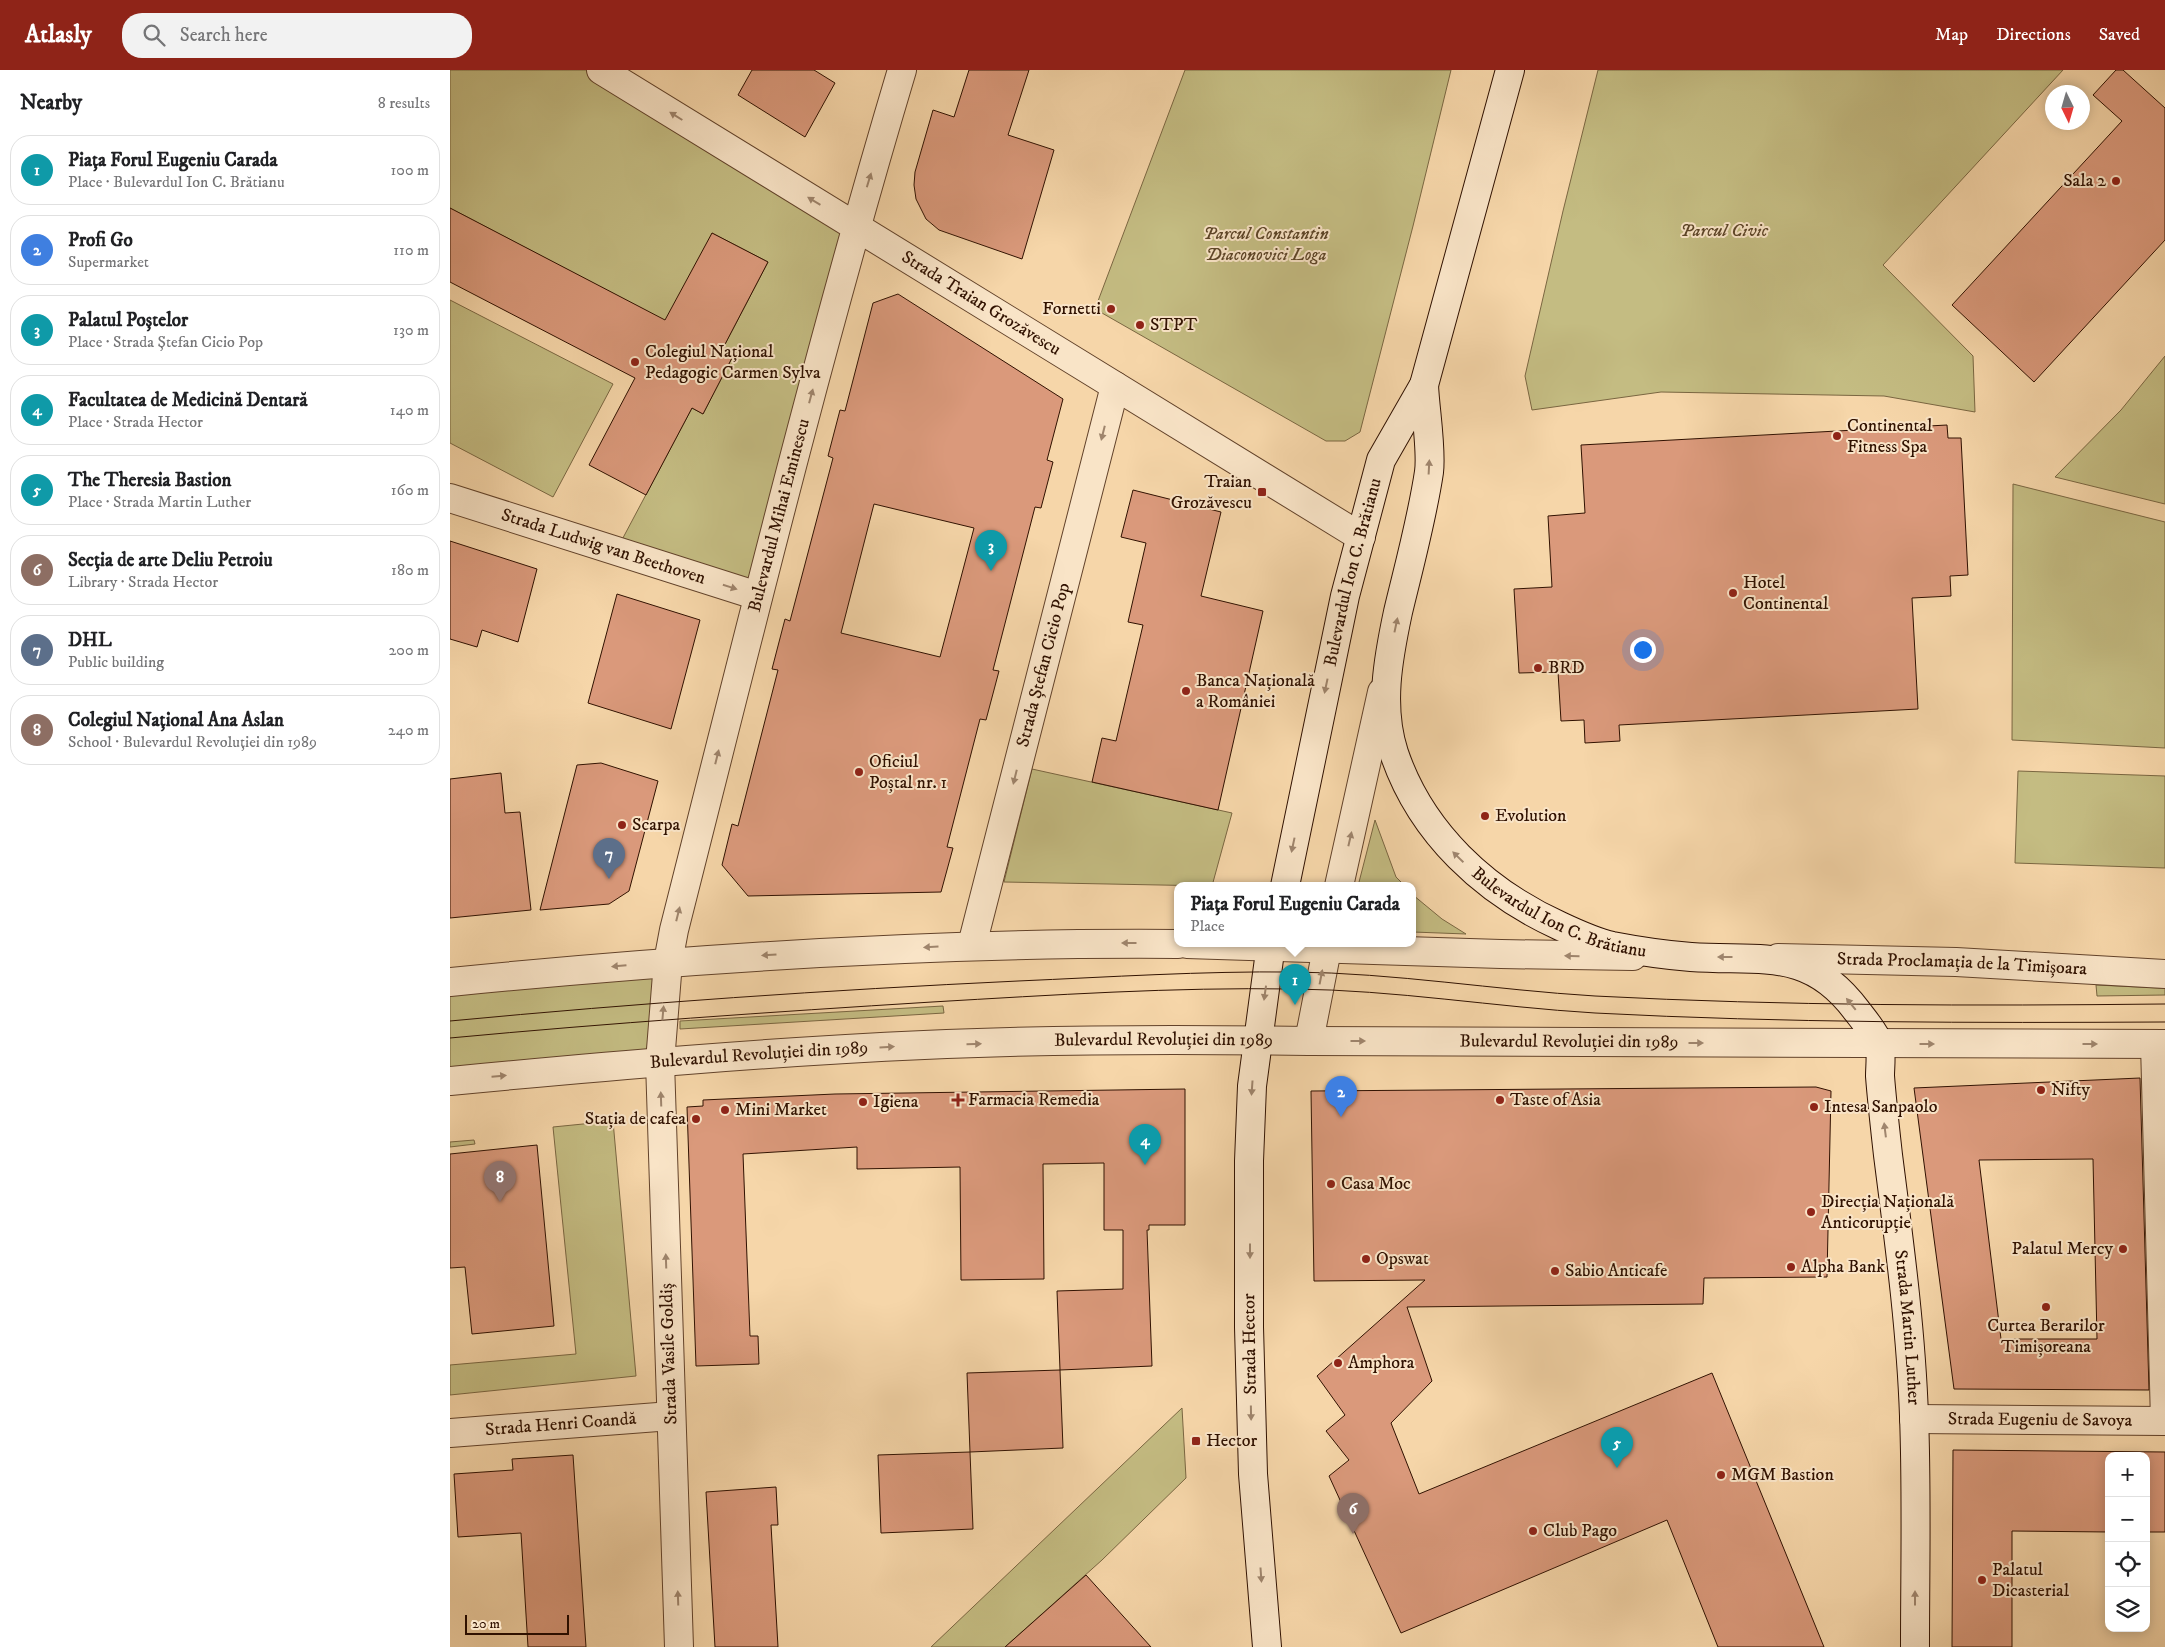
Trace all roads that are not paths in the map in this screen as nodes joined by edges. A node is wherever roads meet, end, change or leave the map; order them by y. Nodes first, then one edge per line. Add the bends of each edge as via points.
1 (601, 70) edge
2 (902, 70) edge
3 (1510, 70) edge
4 (856, 226) junction
5 (1424, 385) junction
6 (1115, 386) junction
7 (450, 498) edge
8 (1361, 537) junction
9 (758, 596) junction
10 (1387, 673) junction
11 (1286, 882) edge
12 (1341, 882) edge
13 (1174, 944) edge
14 (972, 945) junction
15 (1271, 947) edge
16 (1327, 947) edge
17 (1347, 947) edge
18 (1691, 957) junction
19 (1759, 957) junction
20 (668, 962) junction
21 (2165, 974) edge
22 (450, 982) edge
23 (1258, 1040) junction
24 (1310, 1041) junction
25 (1879, 1044) junction
26 (2160, 1044) edge
27 (660, 1062) junction
28 (450, 1081) edge
29 (671, 1416) junction
30 (1914, 1419) junction
31 (2165, 1421) edge
32 (450, 1433) edge
33 (679, 1647) edge
34 (1267, 1647) edge
35 (1915, 1647) edge

4 -> 1 street, Strada Traian Grozăvescu
4 -> 2 street, Bulevardul Mihai Eminescu
3 - 5 street, Bulevardul Ion C. Brătianu
4 - 6 street, Strada Traian Grozăvescu
9 -> 4 street, Bulevardul Mihai Eminescu
5 - 8 street, Bulevardul Ion C. Brătianu via 1381,460
10 -> 5 street, Bulevardul Ion C. Brătianu via 1430,468
6 - 8 street, Strada Traian Grozăvescu
6 -> 14 street, Strada Ștefan Cicio Pop
7 -> 9 street, Strada Ludwig van Beethoven
8 -> 11 street, Bulevardul Ion C. Brătianu via 1345,596
20 -> 9 street, Bulevardul Mihai Eminescu
12 -> 10 street, Bulevardul Ion C. Brătianu
18 -> 10 street, Bulevardul Ion C. Brătianu via 1616,947 1574,932 1518,905 1452,852 1411,793 1394,752 1386,714
13 -> 14 street
14 -> 20 street
15 -> 23 street
24 -> 16 street
18 -> 17 street via 1510,955
19 -> 18 street
19 - 21 street, Strada Proclamația de la Timișoara via 1956,962
25 -> 19 street via 1851,1004 1831,983 1803,968
20 -> 22 street
27 -> 20 street, Bulevardul Mihai Eminescu
23 - 24 street, Bulevardul Revoluției din 1989
27 -> 23 street, Bulevardul Revoluției din 1989 via 925,1045
23 -> 34 street, Strada Hector via 1252,1086 1249,1161 1250,1337 1253,1474
24 -> 25 street, Bulevardul Revoluției din 1989
25 -> 26 street
30 -> 25 street, Strada Martin Luther
26 - 31 street
28 -> 27 street, Bulevardul Revoluției din 1989
29 -> 27 street, Strada Vasile Goldiș
29 - 32 street, Strada Henri Coandă
33 -> 29 street, Strada Vasile Goldiș
30 - 31 street, Strada Eugeniu de Savoya
35 -> 30 street, Strada Martin Luther

